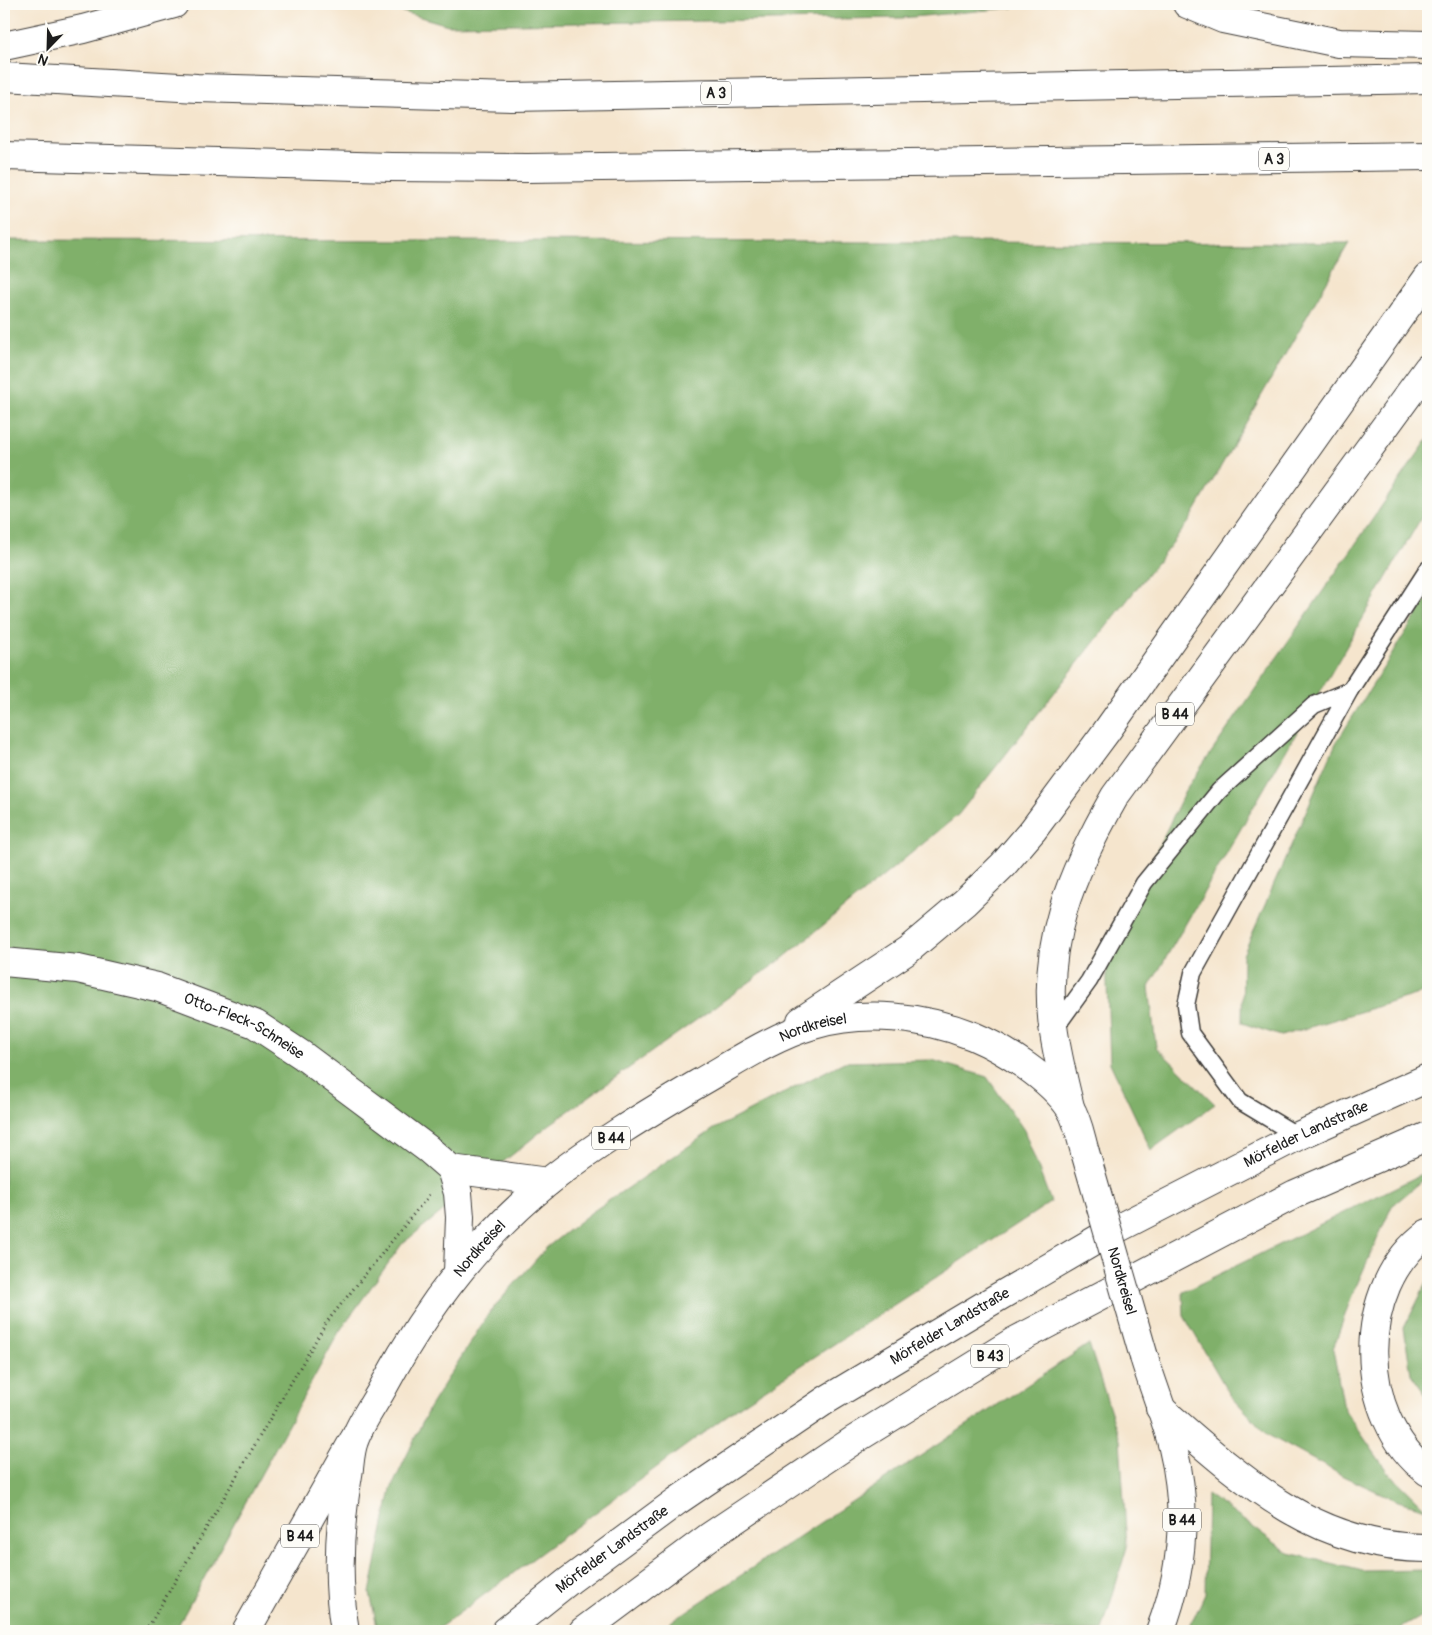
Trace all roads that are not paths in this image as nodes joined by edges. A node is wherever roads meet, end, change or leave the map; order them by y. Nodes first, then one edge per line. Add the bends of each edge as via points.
1 (174, 4) edge
2 (1187, 4) edge
3 (1428, 45) edge
4 (4, 46) edge
5 (4, 77) edge
6 (1428, 79) edge
7 (4, 156) edge
8 (1428, 156) edge
9 (1428, 277) edge
10 (1428, 368) edge
11 (1428, 569) edge
12 (1350, 690) junction
13 (4, 962) edge
14 (1053, 1032) junction
15 (782, 1036) junction
16 (1428, 1078) edge
17 (1070, 1109) junction
18 (1298, 1136) junction
19 (1428, 1136) edge
20 (450, 1169) junction
21 (548, 1182) junction
22 (1428, 1233) edge
23 (458, 1272) junction
24 (1160, 1408) junction
25 (353, 1441) junction
26 (1428, 1472) edge
27 (1428, 1548) edge
28 (246, 1631) edge
29 (345, 1631) edge
30 (506, 1631) edge
31 (583, 1631) edge
32 (1160, 1631) edge

1 - 4 main road
2 - 3 main road via 1223,19 1339,43
5 - 6 main road, A 3 via 197,88 512,97
7 - 8 main road, A 3 via 517,168
9 - 15 main road, B 44 via 1033,830 965,902 908,950
10 - 14 main road, B 44 via 1115,796 1090,840 1074,875 1055,937
11 - 12 lane
12 - 14 lane via 1314,705 1219,792 1144,883 1090,981
12 - 18 lane via 1193,973 1186,1005 1190,1033 1240,1101
13 - 20 main road, Otto-Fleck-Schneise via 78,969 157,987 255,1024 353,1093
14 - 17 main road, B 44
15 - 17 main road, Nordkreisel / B 44 via 815,1024 850,1018 886,1016 921,1020 988,1042 1046,1083
15 - 21 main road, Nordkreisel / B 44 via 676,1097
16 - 18 main road, Mörfelder Landstraße
17 - 24 main road, Nordkreisel / B 44, bridge
18 - 30 main road, Mörfelder Landstraße via 1103,1236 826,1400 677,1501
19 - 31 main road, B 43 via 1295,1194 1012,1342 854,1440 708,1537
20 - 21 main road
20 - 23 main road via 458,1193 460,1216
21 - 23 main road, Nordkreisel / B 44 via 484,1242
22 - 26 main road via 1411,1246 1400,1261 1382,1298 1375,1331 1373,1366 1380,1402 1392,1431
23 - 25 main road, Nordkreisel / B 44 via 396,1362
24 - 27 main road via 1264,1496 1293,1512 1326,1528 1360,1539 1393,1546
24 - 32 main road, Nordkreisel / B 44 via 1179,1478 1182,1527 1178,1568
25 - 28 main road, B 44
25 - 29 main road, Nordkreisel / B 44 via 339,1532

